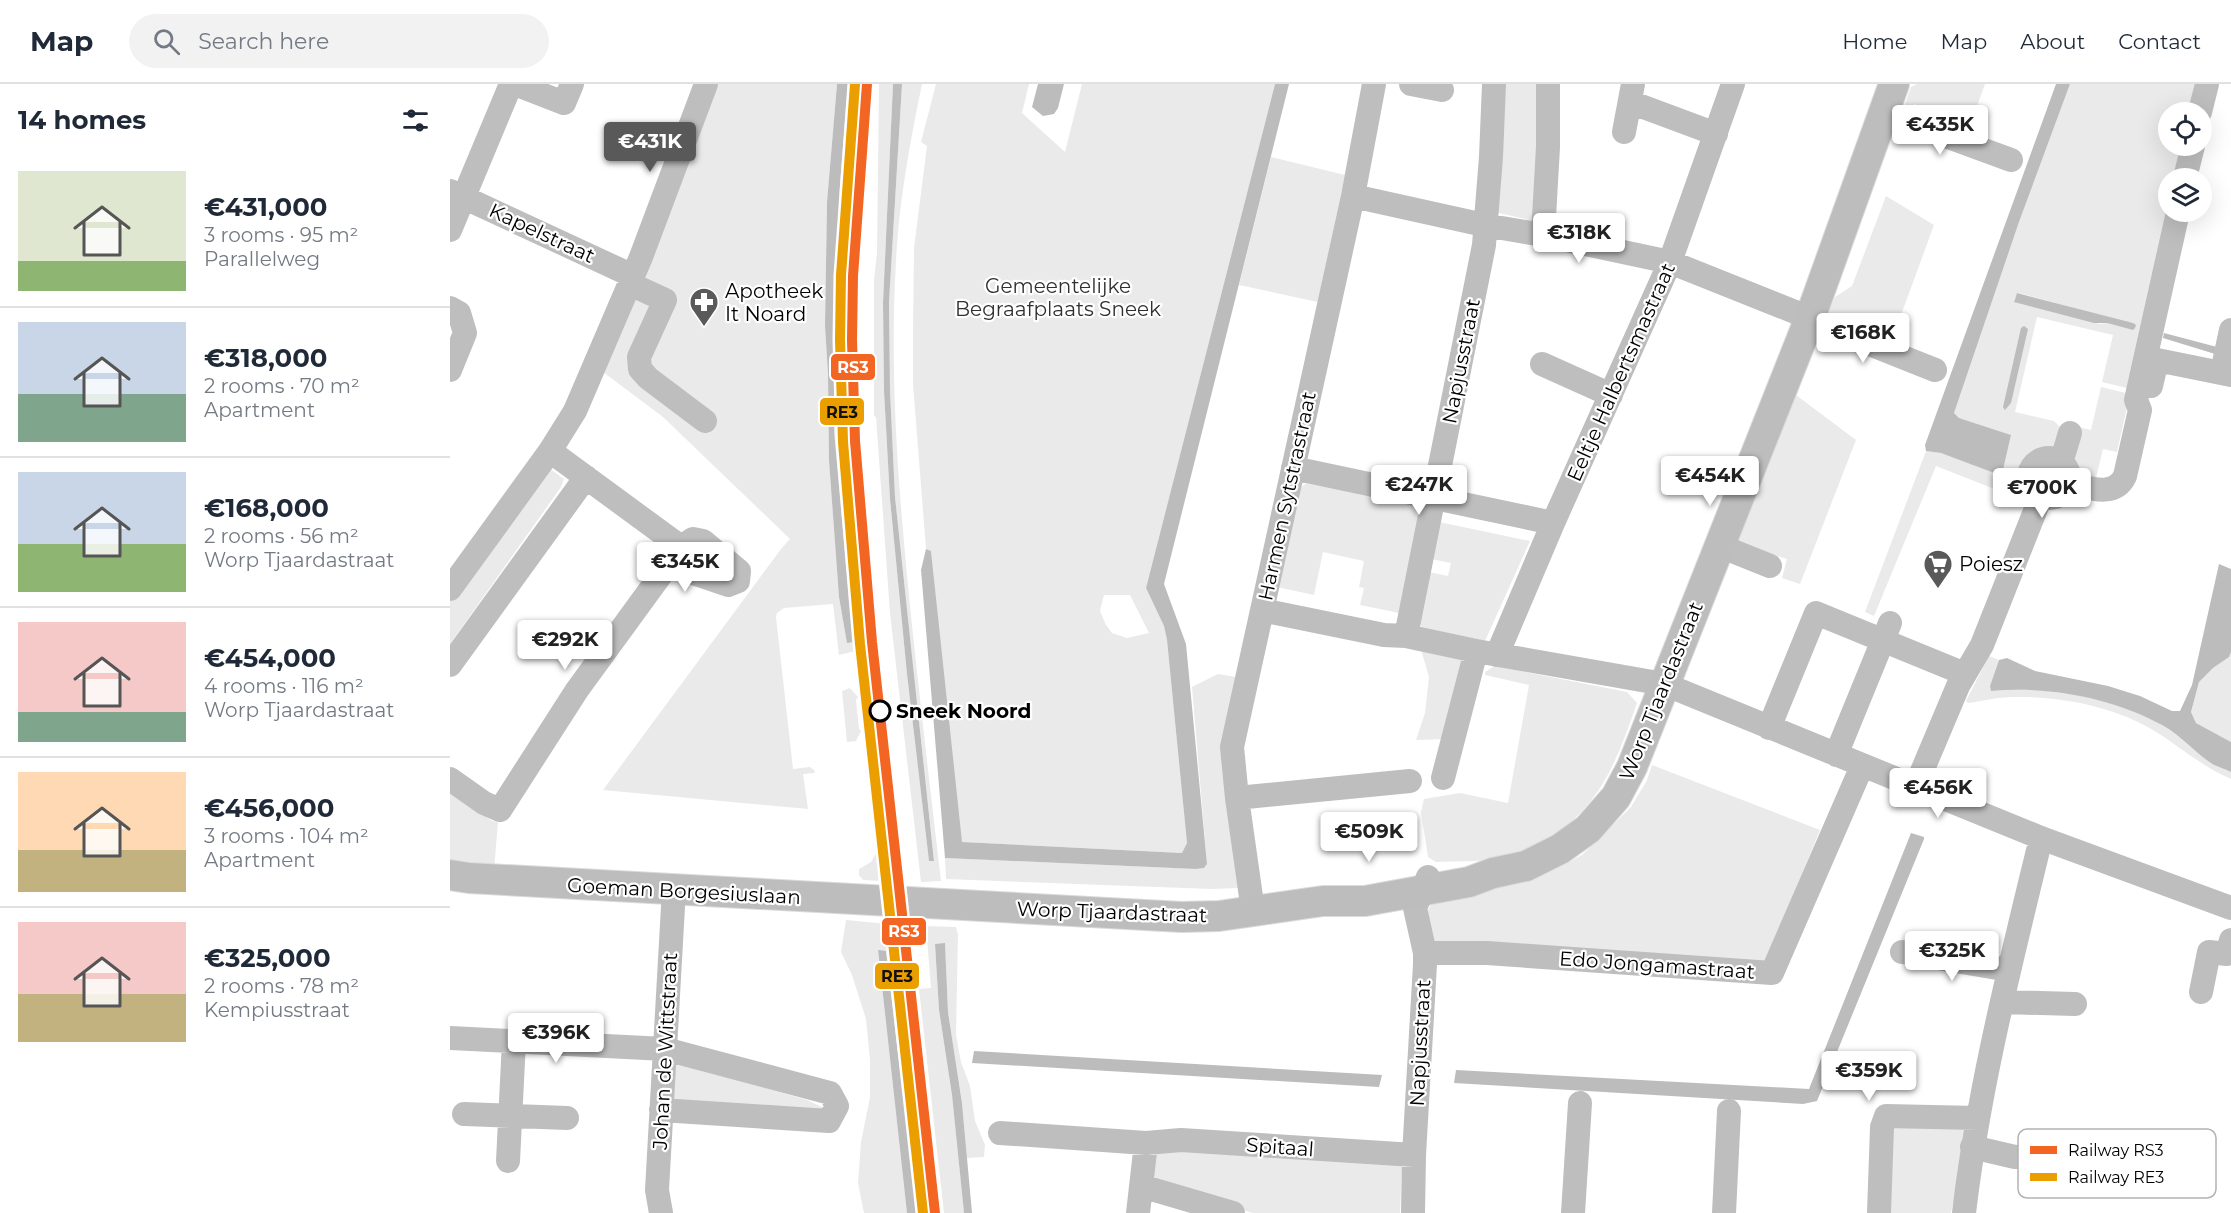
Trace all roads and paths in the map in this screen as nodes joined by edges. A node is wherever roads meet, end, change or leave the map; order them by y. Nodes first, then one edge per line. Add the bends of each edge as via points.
1 (513, 84) edge
2 (572, 84) edge
3 (706, 84) edge
4 (1374, 84) edge
5 (1411, 84) edge
6 (1494, 84) edge
7 (1548, 84) edge
8 (1733, 84) edge
9 (1894, 84) edge
10 (2207, 84) edge
11 (1442, 90) dead end
12 (1632, 93) edge
13 (2202, 102) edge
14 (1883, 112) junction
15 (1623, 132) dead end
16 (1716, 134) junction
17 (2011, 160) dead end
18 (457, 194) edge
19 (1353, 196) junction
20 (2176, 222) edge
21 (1484, 225) junction
22 (450, 230) edge
23 (1543, 235) junction
24 (1670, 262) junction
25 (632, 280) junction
26 (450, 308) edge
27 (1810, 318) junction
28 (2231, 330) edge
29 (1542, 364) dead end
30 (450, 370) edge
31 (1935, 370) dead end
32 (2226, 374) edge
33 (1611, 395) junction
34 (2140, 410) junction
35 (705, 421) dead end
36 (2070, 433) dead end
37 (550, 451) junction
38 (1293, 468) junction
39 (2063, 472) junction
40 (586, 477) junction
41 (2040, 496) junction
42 (1433, 497) junction
43 (1553, 523) junction
44 (1720, 546) junction
45 (1770, 566) dead end
46 (453, 579) edge
47 (1262, 610) junction
48 (1887, 632) junction
49 (1406, 636) junction
50 (1487, 653) junction
51 (450, 665) edge
52 (1965, 674) junction
53 (1664, 684) junction
54 (1769, 728) junction
55 (1836, 755) junction
56 (1862, 766) junction
57 (1443, 778) dead end
58 (450, 779) edge
59 (1410, 781) dead end
60 (1915, 788) junction
61 (1237, 798) junction
62 (2041, 837) junction
63 (456, 878) edge
64 (1426, 884) junction
65 (674, 889) junction
66 (900, 902) joint
67 (2231, 908) edge
68 (1253, 911) junction
69 (2231, 940) edge
70 (1902, 952) dead end
71 (1425, 953) junction
72 (2009, 970) junction
73 (2201, 992) dead end
74 (2002, 1002) junction
75 (2075, 1004) dead end
76 (450, 1038) edge
77 (514, 1041) junction
78 (665, 1048) junction
79 (1580, 1103) dead end
80 (661, 1110) junction
81 (1729, 1111) dead end
82 (464, 1114) dead end
83 (510, 1116) junction
84 (567, 1118) dead end
85 (1977, 1118) junction
86 (1000, 1133) dead end
87 (1146, 1143) junction
88 (1972, 1147) junction
89 (1414, 1155) junction
90 (2018, 1157) edge
91 (508, 1161) dead end
92 (1142, 1186) junction
93 (1573, 1207) edge
94 (1724, 1211) edge
95 (661, 1213) edge
96 (1138, 1213) edge
97 (1233, 1213) edge
98 (1413, 1213) edge
99 (1879, 1213) edge
100 (1964, 1213) edge

1 - 2 street via 564,103
1 - 18 street
3 - 25 street
4 - 19 street, Harmen Sytstrastraat
5 - 11 street
6 - 21 street, Napjusstraat
7 - 23 street
8 - 16 street, Eeltje Halbertsmastraat
9 - 14 main road, Worp Tjaardastraat
10 - 13 street
12 - 15 street
12 - 16 street
14 - 17 street
14 - 27 main road, Worp Tjaardastraat
16 - 24 street, Eeltje Halbertsmastraat
18 - 22 street
18 - 25 street, Kapelstraat
19 - 21 street
19 - 38 street, Harmen Sytstrastraat
20 - 34 street via 2136,400
21 - 23 street
21 - 42 street, Napjusstraat via 1484,245
23 - 24 street
24 - 27 street
24 - 33 street, Eeltje Halbertsmastraat
25 - 35 street, Kapelstraat via 666,300 639,357 640,369
25 - 37 street via 575,411
26 - 30 street via 459,313 465,333
27 - 31 street
27 - 44 main road, Worp Tjaardastraat
28 - 32 street
29 - 33 street
32 - 34 street via 2157,360 2147,403
33 - 43 street, Eeltje Halbertsmastraat
34 - 39 street via 2122,483 2103,490
36 - 39 street
37 - 40 street
37 - 46 street
38 - 42 street
38 - 47 street, Harmen Sytstrastraat
39 - 41 street via 2065,489 2051,498
39 - 41 street via 2052,459 2041,460 2031,470 2032,490
40 - 51 street
40 - 58 street via 676,554 577,690 500,810
41 - 52 street via 1982,645
42 - 43 street
42 - 49 street, Napjusstraat
43 - 50 street, Eeltje Halbertsmastraat
44 - 45 street
44 - 53 main road, Worp Tjaardastraat
47 - 49 street
47 - 61 street, Harmen Sytstrastraat via 1233,747
48 - 52 street
48 - 54 street via 1816,613
48 - 55 street
49 - 50 street
50 - 53 street
50 - 57 street
52 - 60 street
53 - 54 street
53 - 64 main road, Worp Tjaardastraat via 1617,796 1588,829 1526,866 1493,873 1478,870
54 - 55 street
55 - 56 street
56 - 60 street
56 - 71 street, Edo Jongamastraat via 1772,973 1487,953
59 - 61 street
60 - 62 street
61 - 68 street, Harmen Sytstrastraat
62 - 67 street
62 - 72 street
63 - 65 main road, Goeman Borgesiuslaan
64 - 68 main road, Worp Tjaardastraat via 1357,889 1323,901
64 - 71 street, Napjusstraat via 1415,908
65 - 66 main road, Goeman Borgesiuslaan
65 - 78 street, Johan de Wittstraat
66 - 68 main road, Worp Tjaardastraat via 1182,917
69 - 73 street via 2227,954 2209,952
70 - 72 street
71 - 89 street, Napjusstraat
72 - 74 street
74 - 75 street
74 - 85 street
76 - 77 street
77 - 78 street
77 - 83 street
78 - 80 street, Johan de Wittstraat
78 - 80 street via 830,1093 837,1106 829,1121
79 - 93 street
80 - 95 street, Johan de Wittstraat via 657,1190
81 - 94 street
82 - 83 street
83 - 84 street
83 - 91 street
85 - 88 street
85 - 99 street via 1886,1116 1882,1127
86 - 87 street, Spitaal
87 - 89 street, Spitaal via 1181,1140
87 - 92 street
88 - 90 street
88 - 100 street
89 - 98 street, Napjusstraat
92 - 96 street
92 - 97 street

